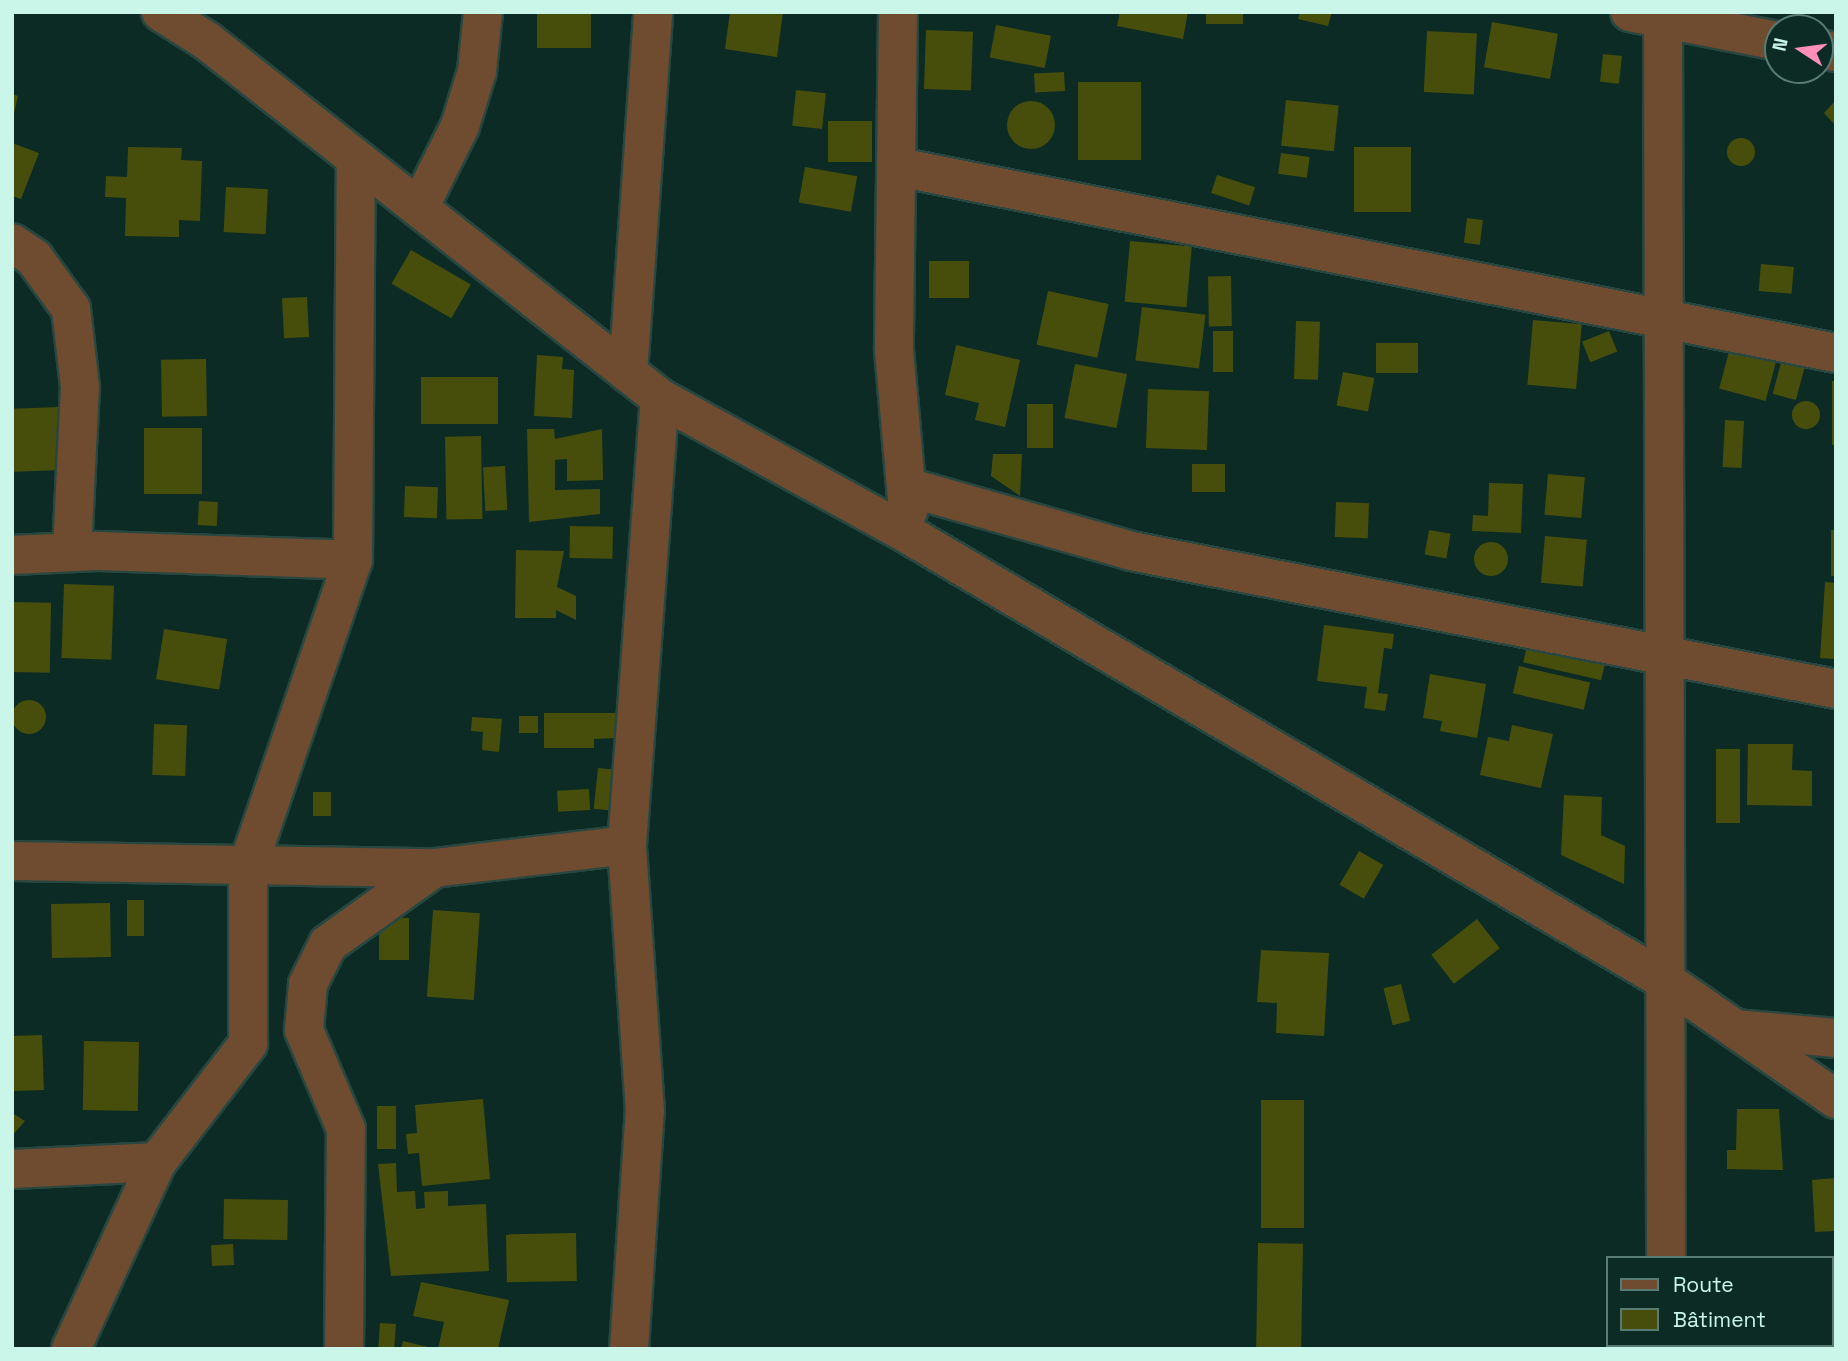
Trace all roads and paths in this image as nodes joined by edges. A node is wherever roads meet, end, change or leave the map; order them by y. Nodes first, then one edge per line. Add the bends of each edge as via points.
1 (161, 12) edge
2 (483, 12) edge
3 (653, 12) edge
4 (898, 12) edge
5 (1652, 14) edge
6 (207, 26) edge
7 (1764, 38) edge
8 (356, 162) junction
9 (898, 167) junction
10 (419, 208) junction
11 (12, 243) edge
12 (1661, 322) junction
13 (1836, 353) edge
14 (628, 373) junction
15 (660, 398) junction
16 (907, 487) junction
17 (909, 535) junction
18 (72, 552) junction
19 (12, 555) edge
20 (353, 560) junction
21 (1661, 653) junction
22 (1836, 689) edge
23 (627, 845) junction
24 (12, 861) edge
25 (247, 866) junction
26 (434, 868) junction
27 (1667, 981) junction
28 (1729, 1028) junction
29 (1836, 1038) edge
30 (1836, 1099) edge
31 (157, 1163) junction
32 (12, 1169) edge
33 (1666, 1256) edge
34 (71, 1349) edge
35 (344, 1349) edge
36 (629, 1349) edge

1 - 6 street
2 - 10 street via 477,71 460,126
3 - 14 street
4 - 9 street
5 - 7 street
5 - 12 street
6 - 8 street
8 - 10 street
8 - 20 street
9 - 12 street
9 - 16 street via 894,350
10 - 14 street
11 - 18 street via 34,258 71,309 80,387
12 - 13 street
12 - 21 street
14 - 15 street
15 - 17 street
15 - 23 street
16 - 17 street
16 - 21 street via 1131,551
17 - 27 street
18 - 19 street
18 - 20 street
20 - 25 street
21 - 22 street
21 - 27 street
23 - 26 street
23 - 36 street via 645,1111
24 - 25 street
25 - 26 street
25 - 31 street via 248,1044
26 - 35 street via 328,944 308,984 304,1030 346,1129
27 - 28 street
27 - 33 street
28 - 29 street
28 - 30 street
31 - 32 street
31 - 34 street

